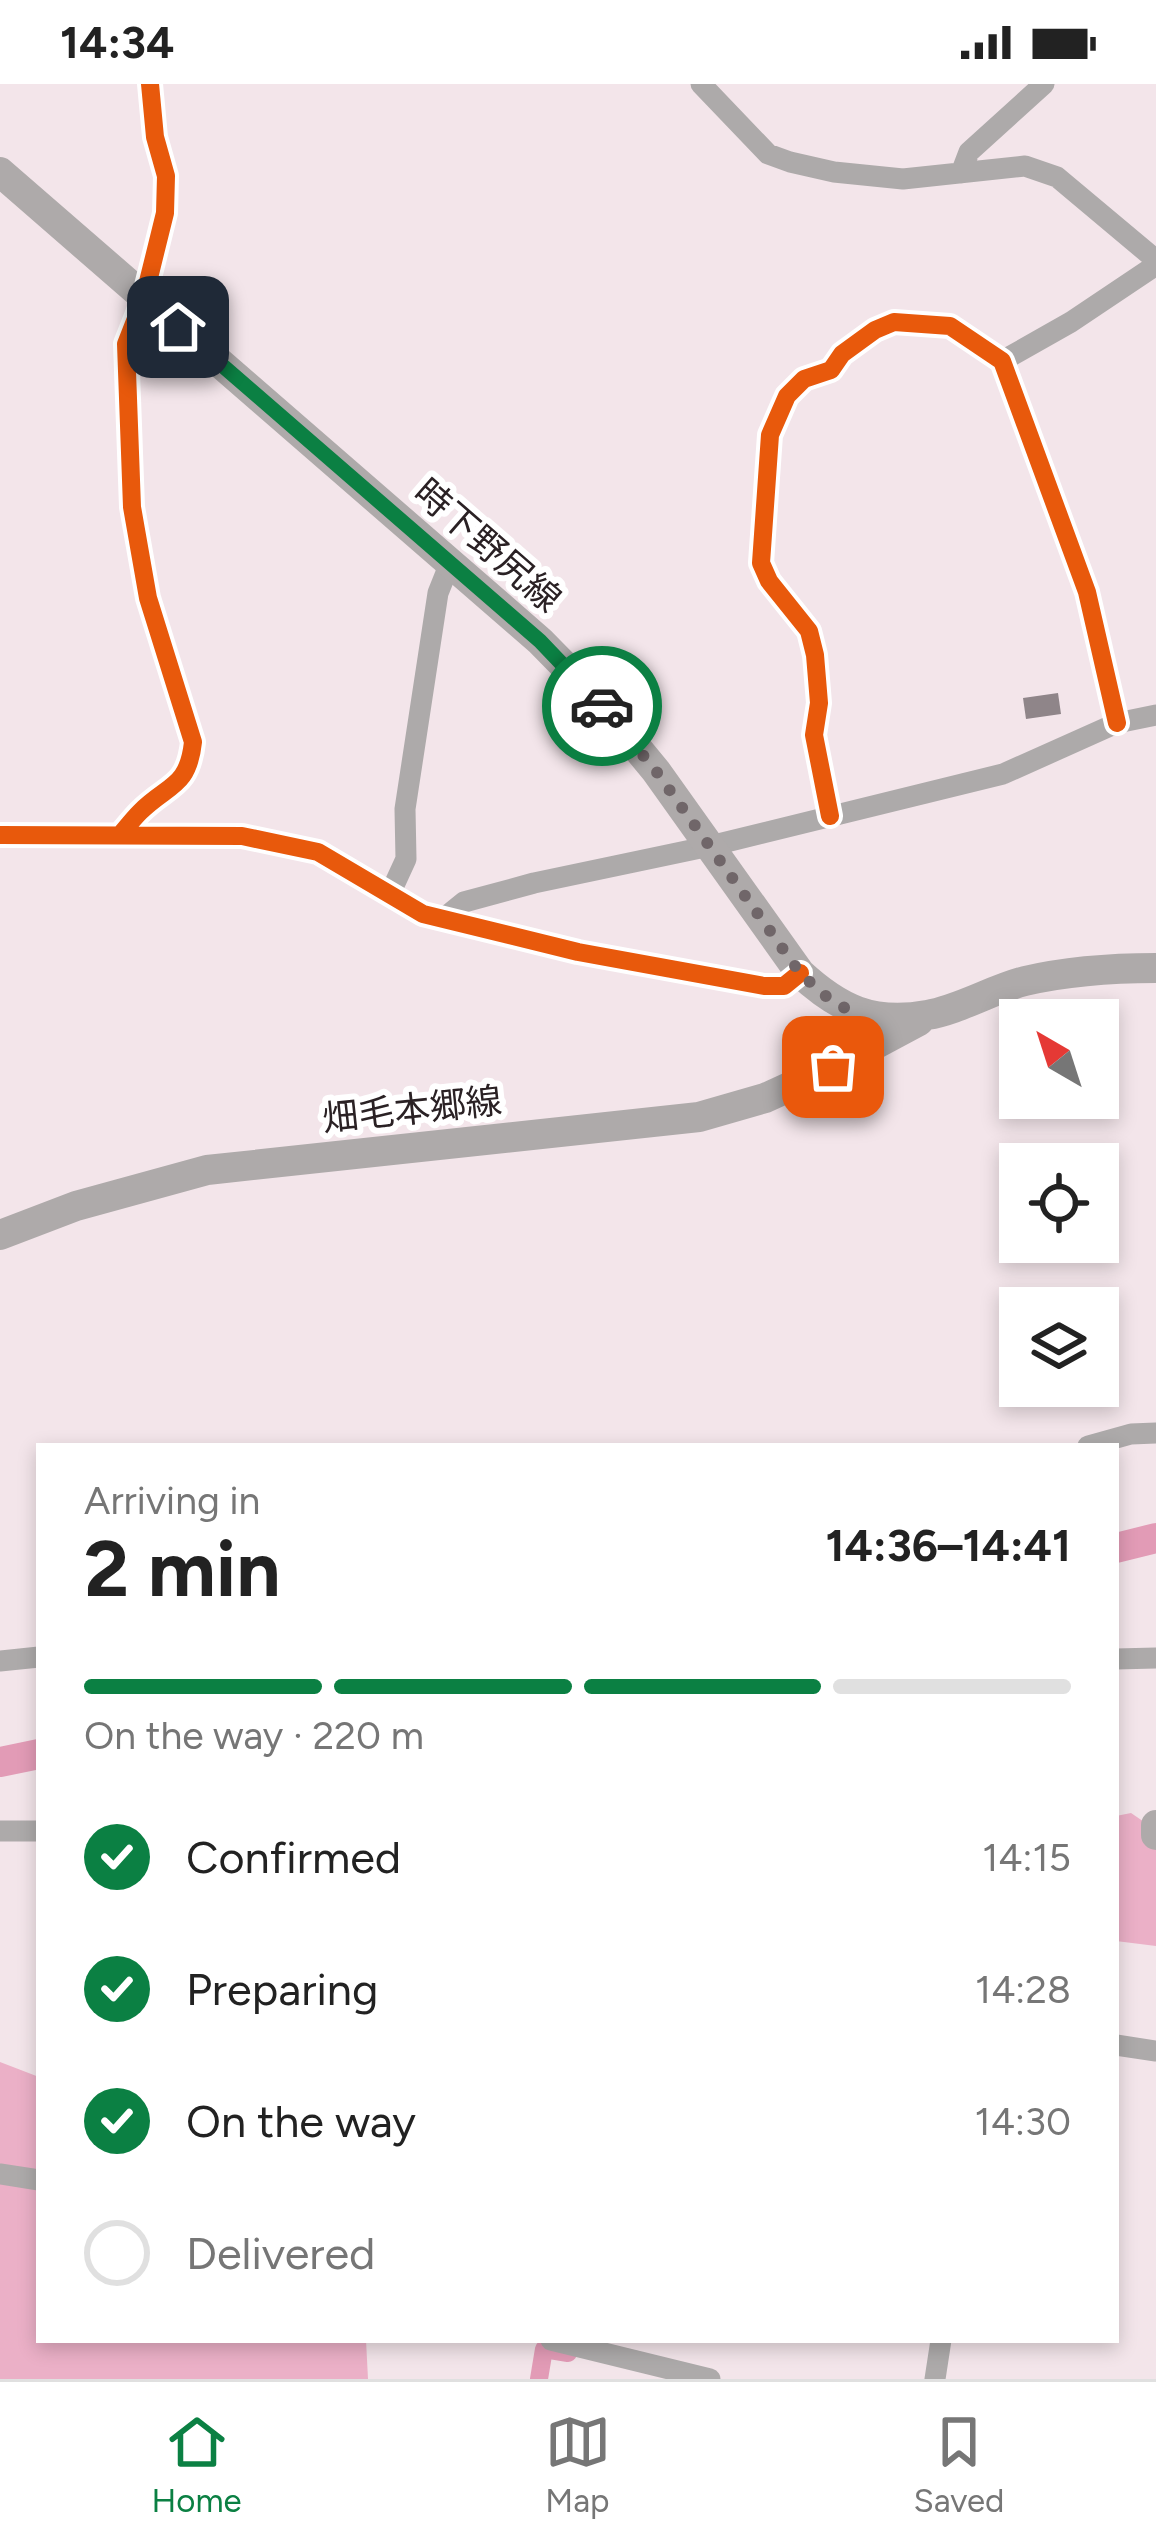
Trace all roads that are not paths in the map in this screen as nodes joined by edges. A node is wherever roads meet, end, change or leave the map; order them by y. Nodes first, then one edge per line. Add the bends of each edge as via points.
1 (150, 84) edge
2 (701, 84) edge
3 (1044, 84) edge
4 (0, 172) edge
5 (961, 173) junction
6 (1156, 262) edge
7 (144, 298) junction
8 (1002, 361) junction
9 (450, 563) junction
10 (1156, 715) edge
11 (1117, 723) junction
12 (830, 816) junction
13 (0, 835) edge
14 (120, 836) junction
15 (710, 847) junction
16 (389, 896) junction
17 (443, 920) junction
18 (1156, 968) edge
19 (800, 973) junction
20 (848, 1010) junction
21 (929, 1015) junction
22 (833, 1067) junction
23 (0, 1235) edge
24 (1156, 1432) edge
25 (1099, 1443) edge
26 (36, 1657) edge
27 (1156, 1658) edge
28 (1119, 1659) edge
29 (0, 1661) edge
30 (1156, 1825) edge
31 (0, 1831) edge
32 (36, 1832) edge
33 (1156, 1835) edge
34 (1119, 2045) edge
35 (1156, 2051) edge
36 (0, 2174) edge
37 (36, 2180) edge
38 (565, 2343) edge
39 (941, 2343) edge
40 (710, 2379) edge
41 (935, 2379) edge

1 - 7 street via 165,213
2 - 5 street via 768,154 790,162 903,179
3 - 5 street via 969,152
4 - 7 main road, 時下野尻線
5 - 6 street via 1025,166 1057,177
6 - 8 street
7 - 9 main road, 時下野尻線
7 - 14 street via 126,344 132,507 148,598 193,742 180,781
8 - 11 street via 1076,557
8 - 12 street via 950,326 894,322 874,329 831,370 804,379 770,435 760,563 809,631 819,703 814,735
9 - 15 main road, 時下野尻線 via 595,697
9 - 16 street via 438,593 404,809 406,859
10 - 11 street
11 - 12 street via 1004,774
12 - 15 street
13 - 14 street
14 - 16 street via 242,836 318,851
15 - 17 street via 482,897
15 - 19 main road, 時下野尻線
16 - 17 street
17 - 19 street via 764,986 784,986
18 - 21 main road via 1024,981
19 - 20 main road, 時下野尻線
20 - 21 main road
20 - 22 main road via 846,1043
21 - 22 main road, 畑毛本郷線
22 - 23 main road, 畑毛本郷線 via 699,1117 207,1170
24 - 25 street
26 - 29 street
27 - 28 street
30 - 33 main road
31 - 32 street
34 - 35 street
36 - 37 street
38 - 40 street
39 - 41 street

